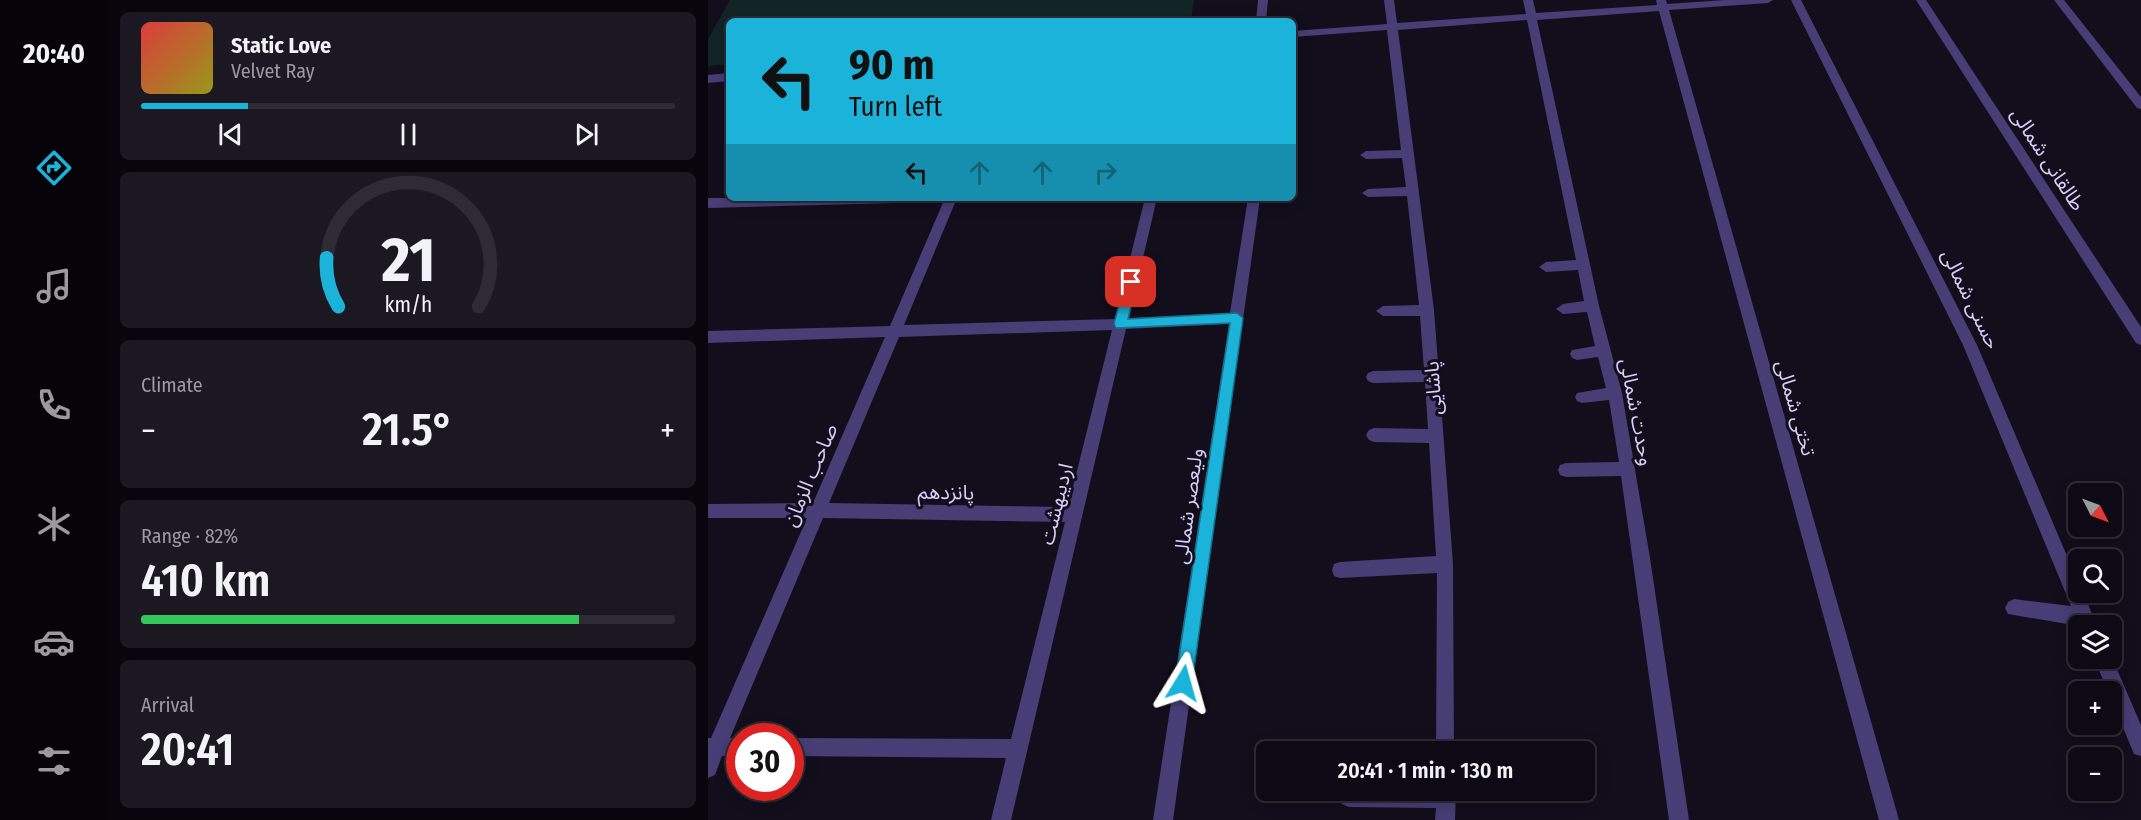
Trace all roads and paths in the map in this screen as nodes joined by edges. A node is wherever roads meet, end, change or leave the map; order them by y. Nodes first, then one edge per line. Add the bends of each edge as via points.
1 (1263, 0) edge
2 (1389, 0) edge
3 (1528, 0) edge
4 (1768, 0) edge
5 (1796, 0) edge
6 (1921, 0) edge
7 (2059, 0) edge
8 (1662, 4) edge
9 (1532, 16) junction
10 (1261, 18) edge
11 (1392, 26) junction
12 (1296, 34) edge
13 (726, 77) edge
14 (708, 79) edge
15 (2141, 105) edge
16 (1409, 154) junction
17 (1366, 155) dead end
18 (1413, 191) junction
19 (1368, 193) dead end
20 (783, 201) edge
21 (950, 201) edge
22 (1150, 201) edge
23 (1254, 201) edge
24 (708, 203) edge
25 (1584, 264) junction
26 (1546, 267) dead end
27 (1592, 306) junction
28 (1563, 309) dead end
29 (1427, 310) junction
30 (1383, 311) dead end
31 (1237, 318) junction
32 (1121, 324) junction
33 (895, 330) junction
34 (708, 337) edge
35 (2141, 339) edge
36 (1604, 351) junction
37 (1577, 354) dead end
38 (1432, 376) junction
39 (1373, 377) dead end
40 (1615, 393) junction
41 (1582, 397) dead end
42 (1374, 435) dead end
43 (1436, 436) junction
44 (1627, 469) junction
45 (1566, 470) dead end
46 (818, 510) junction
47 (708, 511) edge
48 (1074, 515) junction
49 (1445, 564) junction
50 (1340, 570) dead end
51 (2014, 608) dead end
52 (2083, 615) edge
53 (2068, 618) edge
54 (2108, 669) edge
55 (1446, 741) edge
56 (713, 747) edge
57 (804, 747) edge
58 (2141, 747) edge
59 (1018, 749) junction
60 (708, 768) edge
61 (1446, 801) edge
62 (1001, 820) edge
63 (1163, 820) edge
64 (1445, 820) edge
65 (1679, 820) edge
66 (1889, 820) edge

1 - 10 street
2 - 11 street, پاشایی
3 - 9 street, وحدت شمالی
4 - 8 street
5 - 52 street, حسنی شمالی via 1970,345
6 - 35 street, طالقانی شمالی
7 - 15 street
8 - 9 street
8 - 66 street, تختی شمالی
9 - 11 street
9 - 25 street, وحدت شمالی
11 - 12 street
11 - 16 street, پاشایی
13 - 14 street
16 - 17 street
16 - 18 street, پاشایی
18 - 19 street
18 - 29 street, پاشایی
20 - 24 street
21 - 33 street, صاحب الزمان
22 - 32 street, اردیبهشت
23 - 31 street, ولیعصر شمالی
25 - 26 street
25 - 27 street, وحدت شمالی
27 - 28 street
27 - 36 street, وحدت شمالی
29 - 30 street
29 - 38 street, پاشایی
31 - 32 street
31 - 63 street, ولیعصر شمالی
32 - 33 street
32 - 48 street, اردیبهشت
33 - 34 street
33 - 46 street, صاحب الزمان
36 - 37 street
36 - 40 street, وحدت شمالی
38 - 39 street
38 - 43 street, پاشایی
40 - 41 street
40 - 44 street, وحدت شمالی
42 - 43 street
43 - 49 street, پاشایی
44 - 45 street
44 - 65 street, وحدت شمالی
46 - 47 street, پانزدهم
46 - 48 street, پانزدهم
46 - 56 street, صاحب الزمان
48 - 59 street, اردیبهشت
49 - 50 street
49 - 55 street, پاشایی
51 - 53 street
54 - 58 street
56 - 60 street, صاحب الزمان
57 - 59 street
59 - 62 street, اردیبهشت
61 - 64 street

